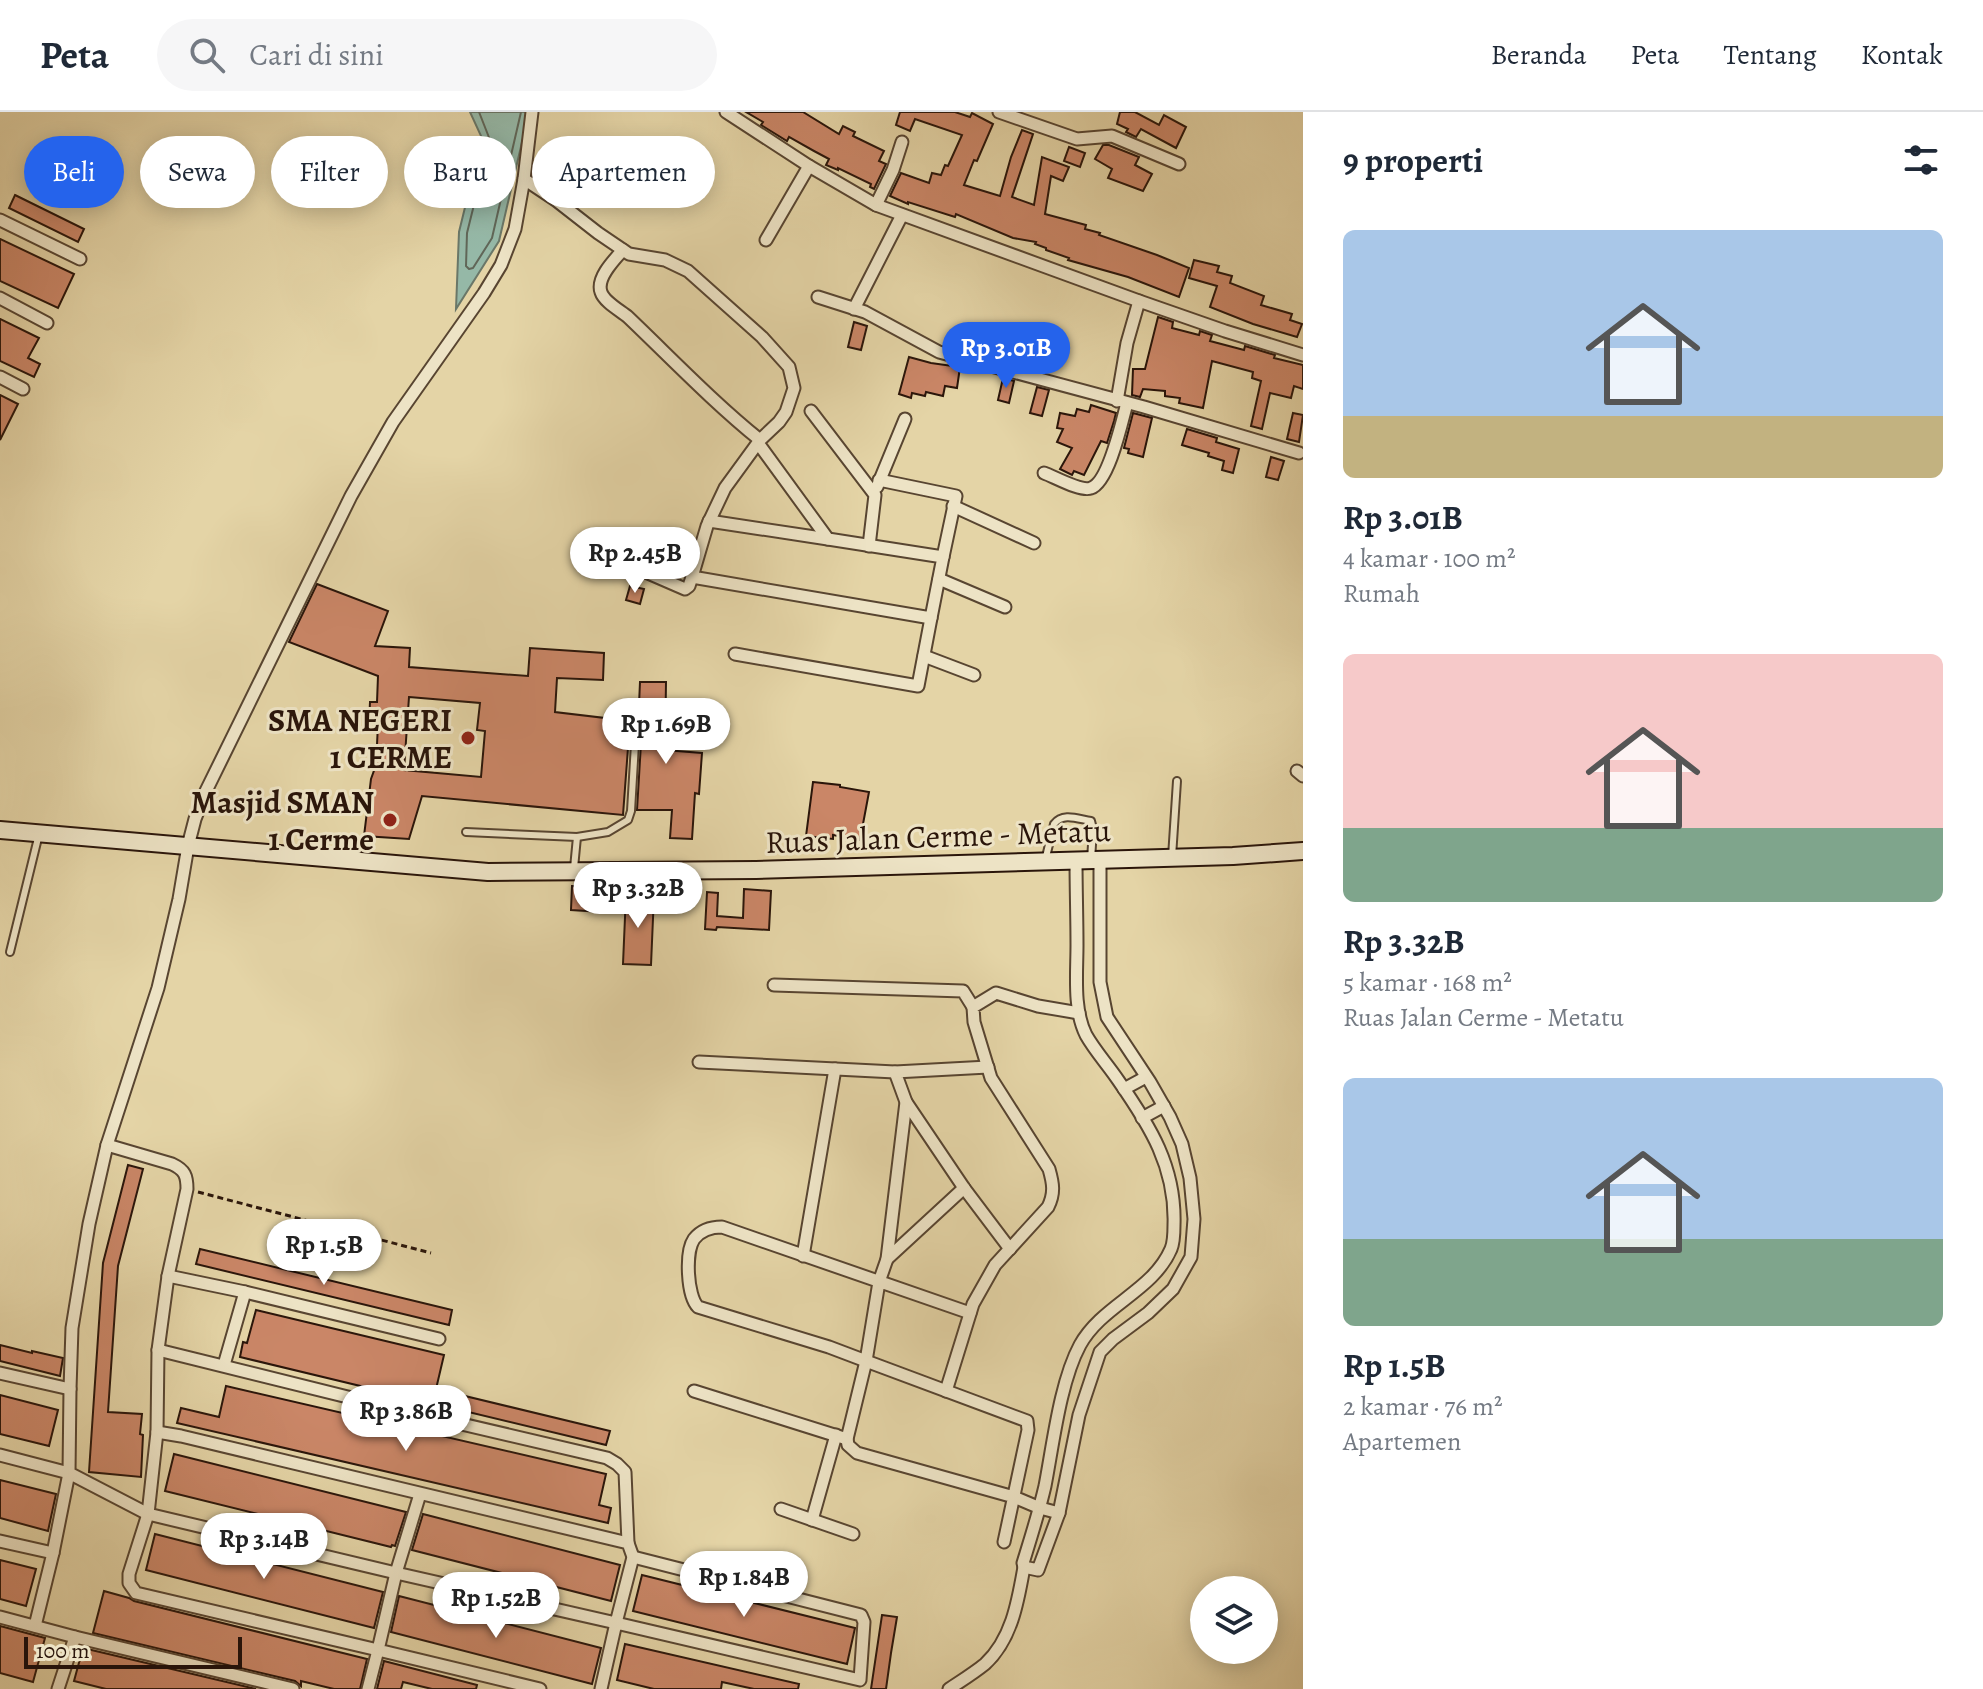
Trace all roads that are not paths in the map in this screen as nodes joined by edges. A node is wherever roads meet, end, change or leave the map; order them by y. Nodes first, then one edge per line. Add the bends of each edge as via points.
1 (532, 112) edge
2 (726, 112) edge
3 (999, 112) edge
4 (902, 142) dead end
5 (1179, 164) dead end
6 (809, 166) junction
7 (524, 179) junction
8 (876, 205) junction
9 (902, 215) junction
10 (0, 220) edge
11 (766, 240) dead end
12 (623, 250) junction
13 (80, 259) dead end
14 (818, 297) dead end
15 (0, 298) edge
16 (1139, 301) junction
17 (854, 309) junction
18 (47, 323) dead end
19 (1303, 355) edge
20 (0, 377) edge
21 (23, 389) dead end
22 (1122, 402) junction
23 (811, 411) dead end
24 (905, 419) dead end
25 (759, 441) junction
26 (1299, 453) dead end
27 (1044, 473) dead end
28 (879, 480) junction
29 (875, 495) junction
30 (953, 506) junction
31 (709, 521) junction
32 (828, 539) junction
33 (1034, 543) dead end
34 (869, 546) junction
35 (602, 553) dead end
36 (943, 557) junction
37 (692, 577) junction
38 (939, 579) junction
39 (1005, 607) dead end
40 (931, 618) junction
41 (735, 654) dead end
42 (924, 656) junction
43 (974, 675) dead end
44 (637, 710) dead end
45 (1177, 781) dead end
46 (0, 830) edge
47 (466, 832) dead end
48 (39, 834) junction
49 (577, 837) junction
50 (188, 846) junction
51 (1303, 851) edge
52 (1172, 857) junction
53 (1089, 860) junction
54 (1045, 861) junction
55 (573, 871) junction
56 (10, 952) dead end
57 (774, 985) dead end
58 (973, 1007) junction
59 (1079, 1013) junction
60 (699, 1062) dead end
61 (988, 1067) junction
62 (835, 1069) junction
63 (895, 1072) junction
64 (1146, 1077) junction
65 (1124, 1089) junction
66 (906, 1102) junction
67 (1164, 1106) junction
68 (1142, 1118) junction
69 (107, 1145) junction
70 (964, 1188) junction
71 (1173, 1246) junction
72 (1010, 1249) junction
73 (803, 1256) junction
74 (1191, 1257) junction
75 (887, 1259) junction
76 (168, 1276) junction
77 (879, 1282) junction
78 (245, 1292) junction
79 (970, 1313) junction
80 (439, 1339) dead end
81 (158, 1350) junction
82 (866, 1361) junction
83 (224, 1365) junction
84 (0, 1373) edge
85 (70, 1389) junction
86 (694, 1391) dead end
87 (946, 1391) junction
88 (157, 1432) junction
89 (842, 1437) junction
90 (0, 1455) edge
91 (69, 1473) junction
92 (420, 1494) junction
93 (1014, 1497) junction
94 (1040, 1508) junction
95 (781, 1509) dead end
96 (1059, 1513) junction
97 (148, 1514) junction
98 (812, 1520) junction
99 (853, 1534) dead end
100 (0, 1541) edge
101 (1004, 1542) dead end
102 (628, 1543) junction
103 (53, 1553) junction
104 (633, 1557) junction
105 (1024, 1567) junction
106 (396, 1573) junction
107 (0, 1617) edge
108 (616, 1623) junction
109 (35, 1626) junction
110 (75, 1637) junction
111 (378, 1650) junction
112 (860, 1684) edge
113 (58, 1689) edge
114 (293, 1689) edge
115 (368, 1689) edge
116 (540, 1689) edge
117 (601, 1689) edge
118 (949, 1689) edge

1 - 7 street
2 - 6 street
3 - 5 street via 1077,139 1112,136
4 - 8 street
6 - 8 street
6 - 11 street
7 - 12 street
7 - 50 street via 515,229 501,265 393,422 351,496 206,791
8 - 9 street
9 - 16 street
9 - 17 street
10 - 13 street
12 - 25 street via 602,281 603,296
12 - 25 street via 688,271 789,367 794,388 790,402
14 - 17 street
15 - 18 street
16 - 19 street
16 - 22 street via 1127,343
17 - 22 street via 939,352
20 - 21 street
22 - 26 street
22 - 27 street via 1113,455 1095,486 1077,487
23 - 29 street
24 - 28 street
25 - 31 street
25 - 32 street
28 - 29 street
28 - 30 street via 956,496
29 - 34 street
30 - 33 street
30 - 36 street
31 - 32 street
31 - 37 street
32 - 34 street
34 - 36 street
35 - 37 street via 685,589
36 - 38 street
37 - 40 street
38 - 39 street
38 - 40 street
40 - 42 street
41 - 42 street via 918,686
42 - 43 street
44 - 49 lane via 628,820 608,832
45 - 52 lane
46 - 48 main road, Ruas Jalan Cerme - Metatu
47 - 49 lane
48 - 50 main road, Ruas Jalan Cerme - Metatu
48 - 56 lane
49 - 55 lane
50 - 55 main road, Ruas Jalan Cerme - Metatu via 488,872
50 - 69 street via 158,988
51 - 52 main road, Ruas Jalan Cerme - Metatu
52 - 53 main road, Ruas Jalan Cerme - Metatu
53 - 54 main road, Ruas Jalan Cerme - Metatu
53 - 54 lane via 1091,821 1064,817 1054,824
53 - 59 street
53 - 64 street via 1107,1017
54 - 55 main road, Ruas Jalan Cerme - Metatu
57 - 58 street via 963,991
58 - 59 street via 996,993
58 - 61 street
59 - 65 street via 1086,1034
60 - 62 street
61 - 63 street
61 - 72 street via 1054,1186 1048,1207
62 - 63 street
62 - 73 street
63 - 66 street
64 - 65 street
64 - 67 street
65 - 68 street
66 - 70 street
66 - 75 street
67 - 68 street
67 - 74 street via 1182,1144 1190,1178
68 - 71 street via 1170,1175
69 - 76 street via 181,1168 187,1177
69 - 85 street via 72,1328
70 - 72 street
70 - 75 street
71 - 74 street
71 - 94 street via 1163,1263 1096,1323 1080,1345 1064,1391
72 - 79 street via 995,1265
73 - 77 street
73 - 82 street via 711,1227 690,1245 693,1302
74 - 96 street via 1173,1289 1100,1352 1079,1415
75 - 77 street
76 - 78 street
76 - 81 street
77 - 79 street
77 - 82 street
78 - 80 street
78 - 83 street
79 - 87 street
81 - 83 street
81 - 88 street
82 - 87 street
82 - 89 street
83 - 102 street via 607,1458 625,1472
84 - 85 street
85 - 91 street
86 - 89 street
87 - 93 street via 1027,1421
88 - 92 street
88 - 97 street
89 - 93 street via 857,1453
89 - 98 street
90 - 91 street
91 - 97 street
91 - 103 street
92 - 102 street
92 - 106 street
93 - 94 street
93 - 101 street
94 - 96 street
94 - 105 street
95 - 98 street
96 - 105 street via 1041,1567
97 - 106 street
97 - 111 street via 129,1574 136,1593
98 - 99 street
100 - 103 street
102 - 104 street
103 - 109 street
104 - 108 street
104 - 112 street via 861,1615
105 - 118 street via 1021,1593 1002,1641 983,1665
106 - 108 street
106 - 111 street
107 - 109 street
108 - 112 street
108 - 117 street
109 - 110 street
110 - 113 street
110 - 114 street
111 - 115 street
111 - 116 street

